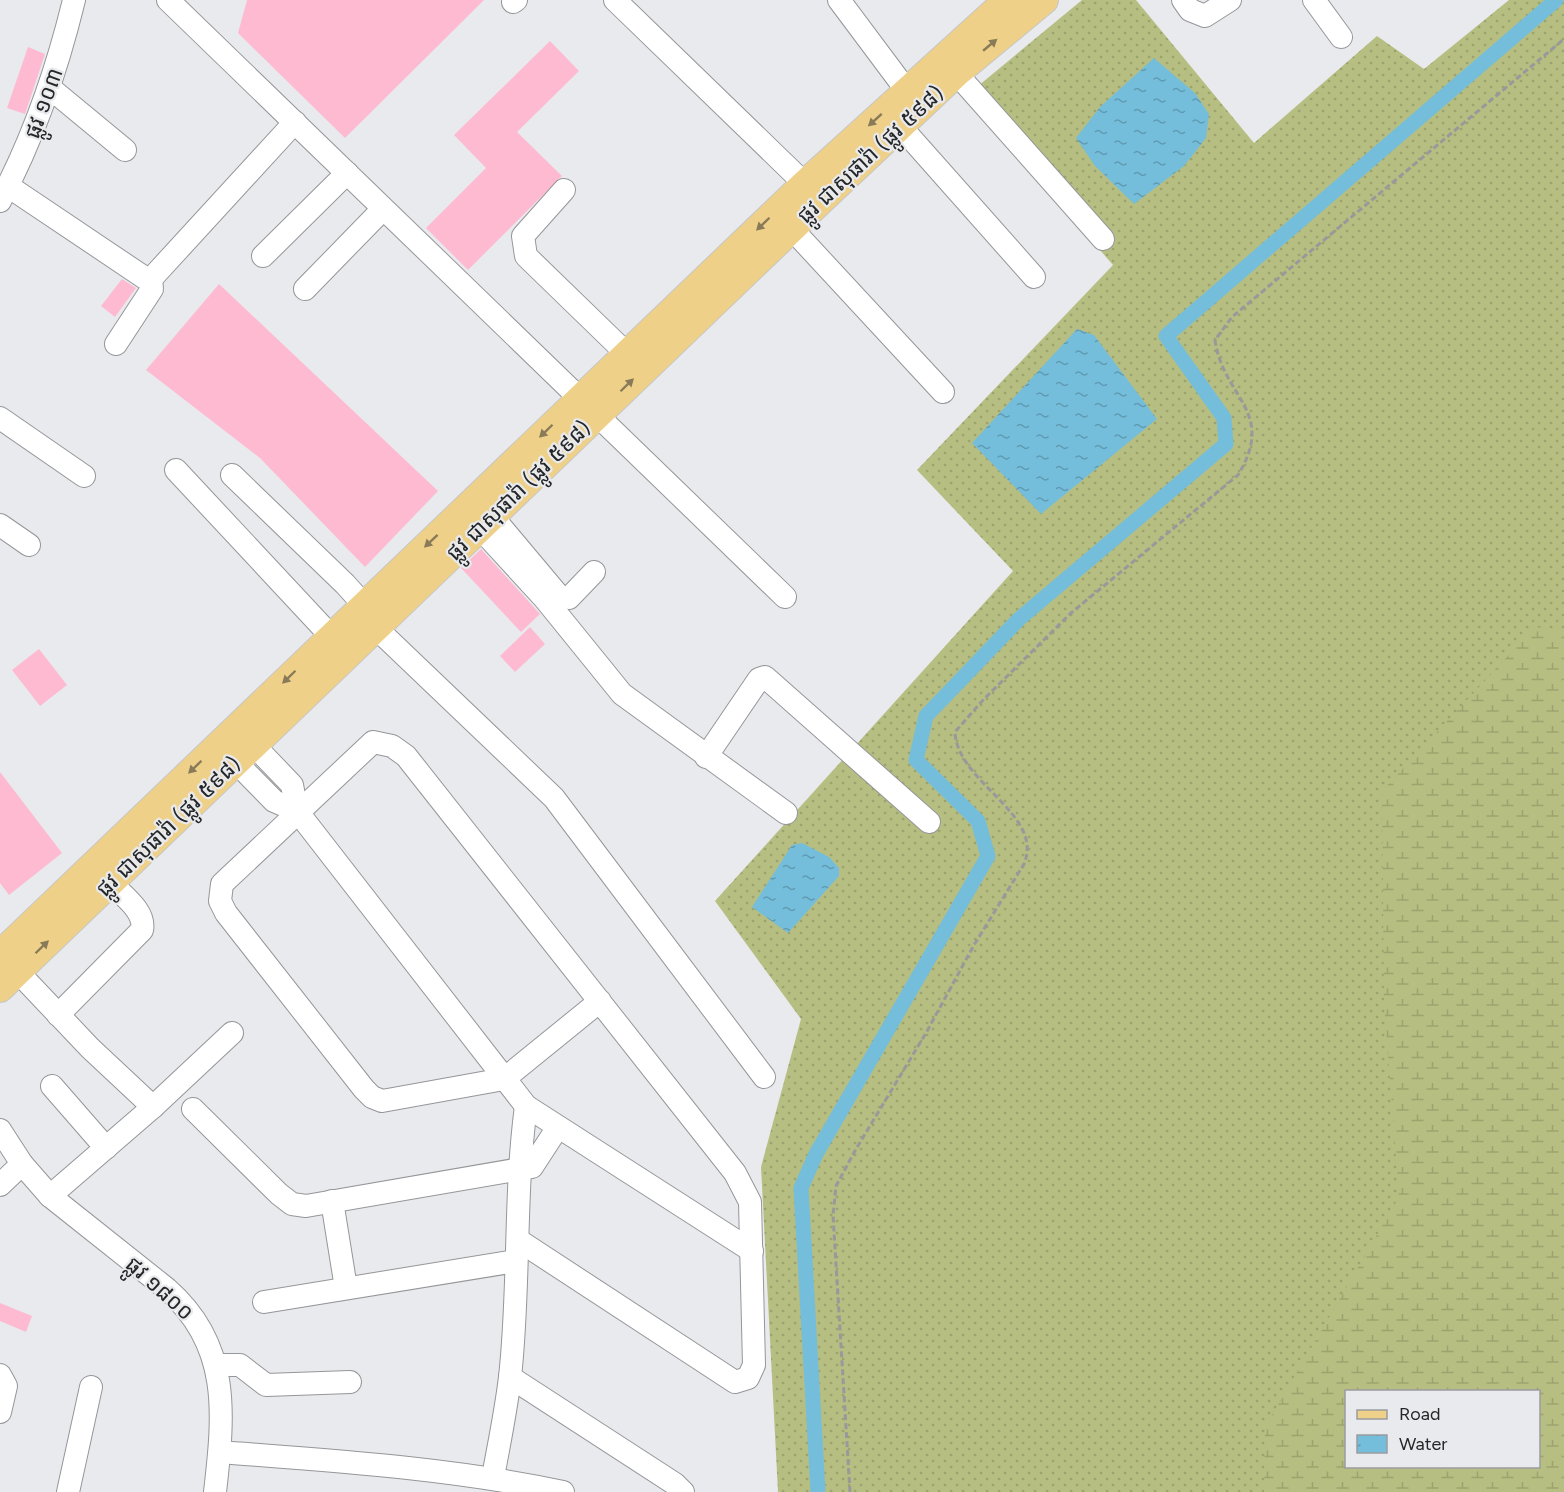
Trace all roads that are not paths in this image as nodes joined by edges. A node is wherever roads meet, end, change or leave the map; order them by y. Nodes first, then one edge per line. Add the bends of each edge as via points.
1 (74, 0) edge
2 (168, 0) edge
3 (615, 0) edge
4 (839, 0) edge
5 (1044, 0) edge
6 (1183, 0) edge
7 (1230, 0) edge
8 (1314, 0) edge
9 (993, 5) edge
10 (1341, 37) dead end
11 (956, 74) junction
12 (50, 88) junction
13 (907, 91) junction
14 (295, 122) junction
15 (901, 127) junction
16 (124, 150) dead end
17 (851, 157) junction
18 (347, 173) junction
19 (805, 184) junction
20 (564, 190) dead end
21 (4, 193) edge
22 (382, 210) junction
23 (792, 228) junction
24 (1103, 239) dead end
25 (263, 256) dead end
26 (1034, 277) dead end
27 (152, 279) junction
28 (305, 289) dead end
29 (116, 344) dead end
30 (627, 354) junction
31 (943, 392) dead end
32 (587, 408) junction
33 (0, 418) edge
34 (176, 470) dead end
35 (232, 475) dead end
36 (84, 476) dead end
37 (485, 521) junction
38 (0, 525) edge
39 (29, 545) dead end
40 (594, 572) dead end
41 (406, 581) junction
42 (785, 597) dead end
43 (370, 616) junction
44 (340, 645) junction
45 (236, 744) junction
46 (706, 757) junction
47 (297, 811) junction
48 (786, 813) dead end
49 (929, 822) dead end
50 (110, 882) junction
51 (6, 971) edge
52 (600, 1001) junction
53 (58, 1015) junction
54 (232, 1033) dead end
55 (764, 1077) dead end
56 (504, 1079) junction
57 (52, 1086) dead end
58 (526, 1106) junction
59 (153, 1107) junction
60 (193, 1109) dead end
61 (558, 1127) junction
62 (0, 1130) edge
63 (106, 1148) junction
64 (22, 1164) junction
65 (518, 1168) junction
66 (0, 1185) edge
67 (50, 1196) junction
68 (332, 1201) junction
69 (517, 1250) junction
70 (752, 1251) junction
71 (346, 1288) junction
72 (264, 1302) dead end
73 (216, 1365) junction
74 (0, 1375) edge
75 (510, 1377) junction
76 (350, 1382) dead end
77 (91, 1387) dead end
78 (0, 1412) edge
79 (220, 1452) junction
80 (493, 1477) junction
81 (68, 1492) edge
82 (215, 1492) edge
83 (563, 1492) edge
84 (683, 1492) edge

1 - 12 street, ផ្លូវ ១០៣
2 - 14 street
3 - 19 street
4 - 13 street
11 -> 5 main road, ផ្លូវ ជាសុផារ៉ា (ផ្លូវ ៥៩៨)
6 - 7 street via 1190,10 1205,16
8 - 10 street
9 - 13 main road, ផ្លូវ ជាសុផារ៉ា (ផ្លូវ ៥៩៨)
11 - 15 main road, ផ្លូវ ជាសុផារ៉ា (ផ្លូវ ៥៩៨)
11 - 24 street
12 - 16 street
12 - 21 street, ផ្លូវ ១០៣
13 -> 17 main road, ផ្លូវ ជាសុផារ៉ា (ផ្លូវ ៥៩៨)
14 - 18 street
14 - 27 street
15 - 17 main road, ផ្លូវ ជាសុផារ៉ា (ផ្លូវ ៥៩៨)
15 - 26 street
17 - 19 main road, ផ្លូវ ជាសុផារ៉ា (ផ្លូវ ៥៩៨)
17 - 23 main road, ផ្លូវ ជាសុផារ៉ា (ផ្លូវ ៥៩៨)
18 - 22 street
18 - 25 street
19 -> 30 main road, ផ្លូវ ជាសុផារ៉ា (ផ្លូវ ៥៩៨)
20 - 30 street via 524,236 526,256
21 - 27 street
22 - 28 street
22 - 32 street
23 - 31 street
32 -> 23 main road, ផ្លូវ ជាសុផារ៉ា (ផ្លូវ ៥៩៨)
27 - 29 street via 152,289
30 - 32 main road, ផ្លូវ ជាសុផារ៉ា (ផ្លូវ ៥៩៨)
32 - 37 main road, ផ្លូវ ជាសុផារ៉ា (ផ្លូវ ៥៩៨)
32 -> 41 main road, ផ្លូវ ជាសុផារ៉ា (ផ្លូវ ៥៩៨)
32 - 42 street
33 - 36 street
34 - 44 street
35 - 43 street via 345,584
37 - 40 street via 559,596 569,598
37 - 41 main road, ផ្លូវ ជាសុផារ៉ា (ផ្លូវ ៥៩៨)
37 - 46 street via 622,694
38 - 39 street
41 - 43 main road, ផ្លូវ ជាសុផារ៉ា (ផ្លូវ ៥៩៨)
43 - 44 main road, ផ្លូវ ជាសុផារ៉ា (ផ្លូវ ៥៩៨)
43 - 55 street via 554,798
44 - 45 main road, ផ្លូវ ជាសុផារ៉ា (ផ្លូវ ៥៩៨)
45 - 47 street via 292,785
45 - 50 main road, ផ្លូវ ជាសុផារ៉ា (ផ្លូវ ៥៩៨)
45 -> 51 main road, ផ្លូវ ជាសុផារ៉ា (ផ្លូវ ៥៩៨)
46 - 48 street
46 - 49 street via 759,679 765,677
47 - 52 street via 373,742 392,746 406,756
47 - 56 street
47 - 56 street via 222,884 220,901 226,913 372,1097 382,1101
51 -> 50 main road, ផ្លូវ ជាសុផារ៉ា (ផ្លូវ ៥៩៨)
50 - 53 street via 139,913 144,923 142,930
51 - 53 street
52 - 56 street
52 - 70 street via 735,1173 750,1202
53 - 59 street
54 - 59 street
56 - 58 street
57 - 63 street
58 - 61 street
58 - 65 street
59 - 63 street
60 - 68 street via 292,1204 306,1206
61 - 65 street via 532,1167
61 - 70 street
62 - 64 street, ផ្លូវ ១៨០០
63 - 67 street
64 - 66 street
64 - 67 street, ផ្លូវ ១៨០០
65 - 68 street
65 - 69 street
67 - 73 street, ផ្លូវ ១៨០០ via 185,1305 200,1324
68 - 71 street
69 - 70 street via 735,1382 748,1378 754,1365
69 - 71 street
69 - 75 street
71 - 72 street
73 - 76 street via 240,1365 266,1385
73 - 79 street, ផ្លូវ ១៨០០
74 - 78 street via 6,1386
75 - 80 street
75 - 84 street
77 - 81 street
79 - 80 street
79 - 82 street, ផ្លូវ ១៨០០
80 - 83 street

